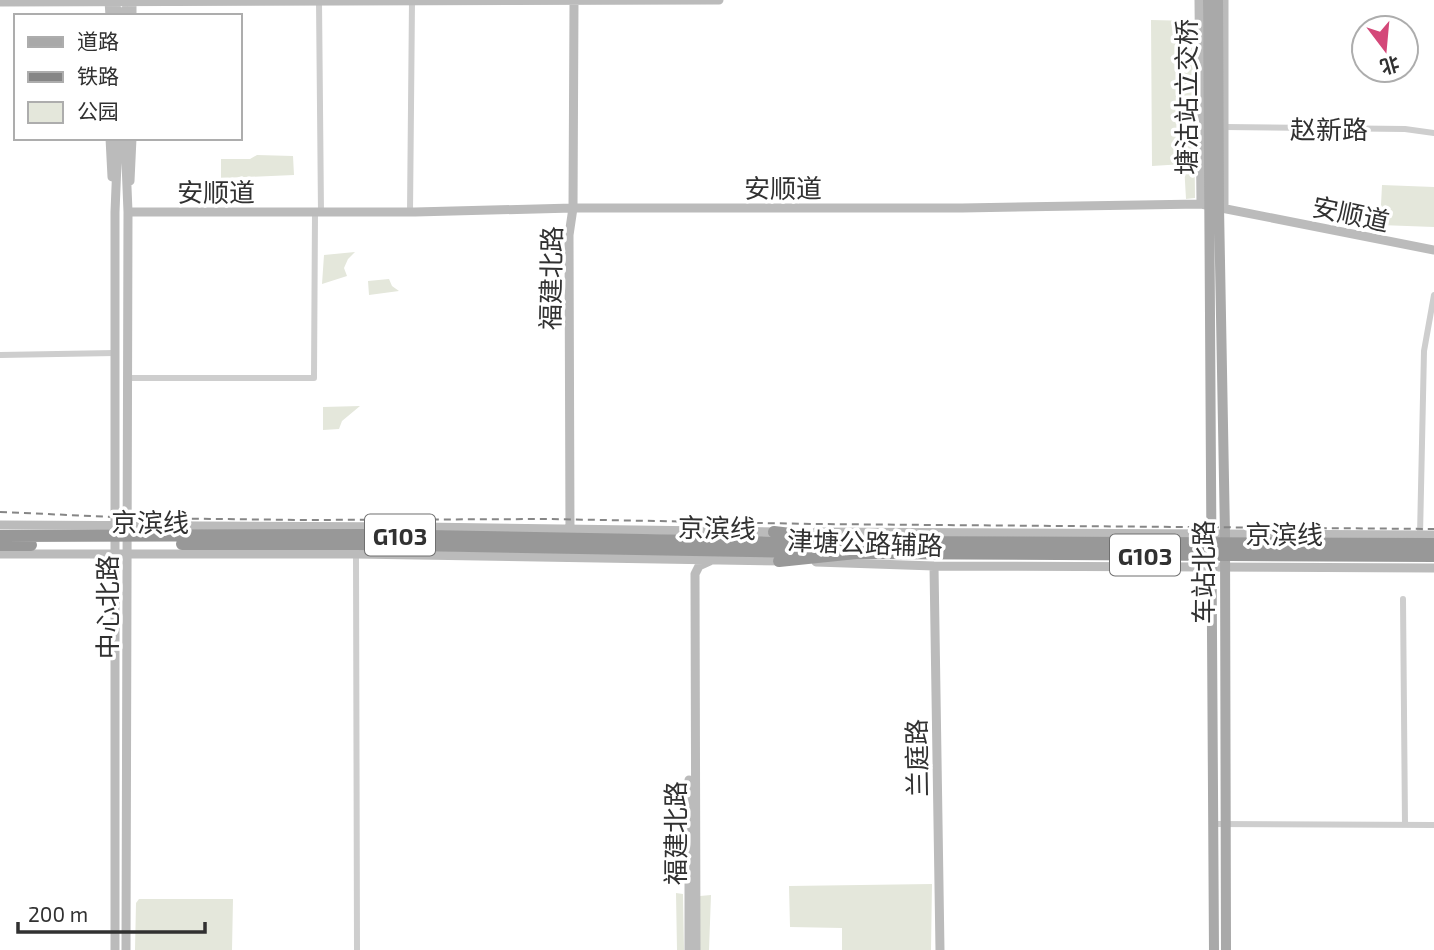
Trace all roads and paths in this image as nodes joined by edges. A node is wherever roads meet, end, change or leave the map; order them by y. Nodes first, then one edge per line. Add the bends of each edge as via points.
1 (719, 0) edge
2 (1199, 0) edge
3 (1208, 0) edge
4 (1218, 0) edge
5 (1224, 0) edge
6 (109, 1) edge
7 (132, 1) edge
8 (319, 1) edge
9 (412, 1) edge
10 (574, 1) edge
11 (0, 2) edge
12 (121, 14) edge
13 (1224, 127) junction
14 (1434, 133) edge
15 (110, 140) edge
16 (118, 140) edge
17 (125, 140) edge
18 (132, 140) edge
19 (115, 200) junction
20 (127, 200) junction
21 (1213, 202) junction
22 (573, 208) junction
23 (128, 212) junction
24 (411, 212) junction
25 (318, 213) junction
26 (1434, 250) edge
27 (1434, 295) edge
28 (115, 353) junction
29 (0, 355) edge
30 (128, 378) junction
31 (126, 503) junction
32 (121, 524) junction
33 (0, 525) edge
34 (148, 525) junction
35 (570, 529) junction
36 (774, 532) junction
37 (1210, 534) junction
38 (1225, 534) junction
39 (1420, 535) junction
40 (1434, 535) edge
41 (0, 536) edge
42 (127, 541) junction
43 (1434, 544) edge
44 (0, 545) edge
45 (801, 547) junction
46 (856, 547) junction
47 (115, 552) junction
48 (127, 552) junction
49 (150, 552) junction
50 (0, 554) edge
51 (356, 554) junction
52 (1434, 556) edge
53 (570, 557) junction
54 (671, 558) junction
55 (715, 559) junction
56 (779, 561) junction
57 (934, 566) junction
58 (1210, 568) junction
59 (1225, 568) junction
60 (1434, 568) edge
61 (127, 577) junction
62 (1403, 599) dead end
63 (1213, 824) junction
64 (1226, 824) junction
65 (1405, 825) junction
66 (1434, 825) edge
67 (115, 950) edge
68 (126, 950) edge
69 (357, 950) edge
70 (689, 950) edge
71 (696, 950) edge
72 (940, 950) edge
73 (1214, 950) edge
74 (1226, 950) edge

1 - 10 main road
2 - 21 main road
3 - 21 main road, 塘沽站立交桥
4 - 21 main road, 塘沽站立交桥
5 - 13 main road
6 - 7 main road
6 - 11 main road
6 - 12 main road
7 - 8 main road
7 - 12 main road
8 - 9 main road
8 - 25 street
9 - 10 main road
9 - 24 street
10 - 22 main road, 福建北路
13 - 14 street, 赵新路
13 - 21 main road
15 - 19 main road
16 - 19 main road, 中心北路
17 - 20 main road, 中心北路
18 - 20 main road
19 - 28 main road, 中心北路
20 - 23 main road, 中心北路
21 - 22 main road, 安顺道 via 962,208
21 - 26 main road, 安顺道
21 - 37 main road, 车站北路
21 - 38 main road, 车站北路
22 - 24 main road, 安顺道
22 - 35 main road, 福建北路 via 569,235
23 - 25 main road, 安顺道
23 - 30 main road, 中心北路
24 - 25 main road, 安顺道
25 - 30 street via 314,378
27 - 39 street via 1424,351
28 - 29 street
28 - 32 main road, 中心北路 via 116,502
30 - 31 main road, 中心北路
31 - 32 main road, 中心北路
31 - 34 main road via 133,519
32 - 33 main road, 津塘公路辅路 / G103
32 - 34 main road, 津塘公路辅路 / G103
32 - 42 main road, 中心北路
32 - 47 main road, 中心北路
34 - 35 main road, 津塘公路辅路 / G103
35 - 36 main road, 津塘公路辅路 / G103
35 - 53 main road, 福建北路
36 - 37 main road, 津塘公路辅路 / G103
36 - 46 highway, G103
37 - 38 main road, 津塘公路辅路 / G103
37 - 58 main road, 车站北路
38 - 39 main road, 津塘公路辅路 / G103
38 - 59 main road, 车站北路
39 - 40 main road, 津塘公路辅路 / G103
41 - 45 highway, 京滨线 / G103, bridge via 372,534
42 - 48 main road, 中心北路
42 - 49 main road
43 - 46 highway, 京滨线 / G103, bridge
44 - 45 highway, 京滨线 / G103, bridge
45 - 46 highway, 京滨线 / G103
46 - 52 highway, 京滨线 / G103, bridge
46 - 56 highway
47 - 48 main road, 津塘公路辅路
47 - 50 main road, 津塘公路辅路
47 - 67 main road, 中心北路
48 - 49 main road, 津塘公路辅路
48 - 61 main road, 中心北路
49 - 51 main road, 津塘公路辅路
49 - 61 main road via 132,562
51 - 53 main road, 津塘公路辅路
51 - 69 street
53 - 54 main road, 津塘公路辅路
54 - 55 main road, 津塘公路辅路
54 - 70 main road, 福建北路 via 685,564 690,573
55 - 56 main road, 津塘公路辅路
55 - 71 main road, 福建北路 via 699,566 695,574
56 - 57 main road, 津塘公路辅路
57 - 58 main road, 津塘公路辅路
57 - 72 main road, 兰庭路
58 - 59 main road, 津塘公路辅路
58 - 63 main road, 车站北路
59 - 60 main road, 津塘公路辅路
59 - 64 main road, 车站北路
61 - 68 main road, 中心北路
62 - 65 street
63 - 64 street
63 - 73 main road, 车站北路
64 - 65 street
64 - 74 main road, 车站北路
65 - 66 street

